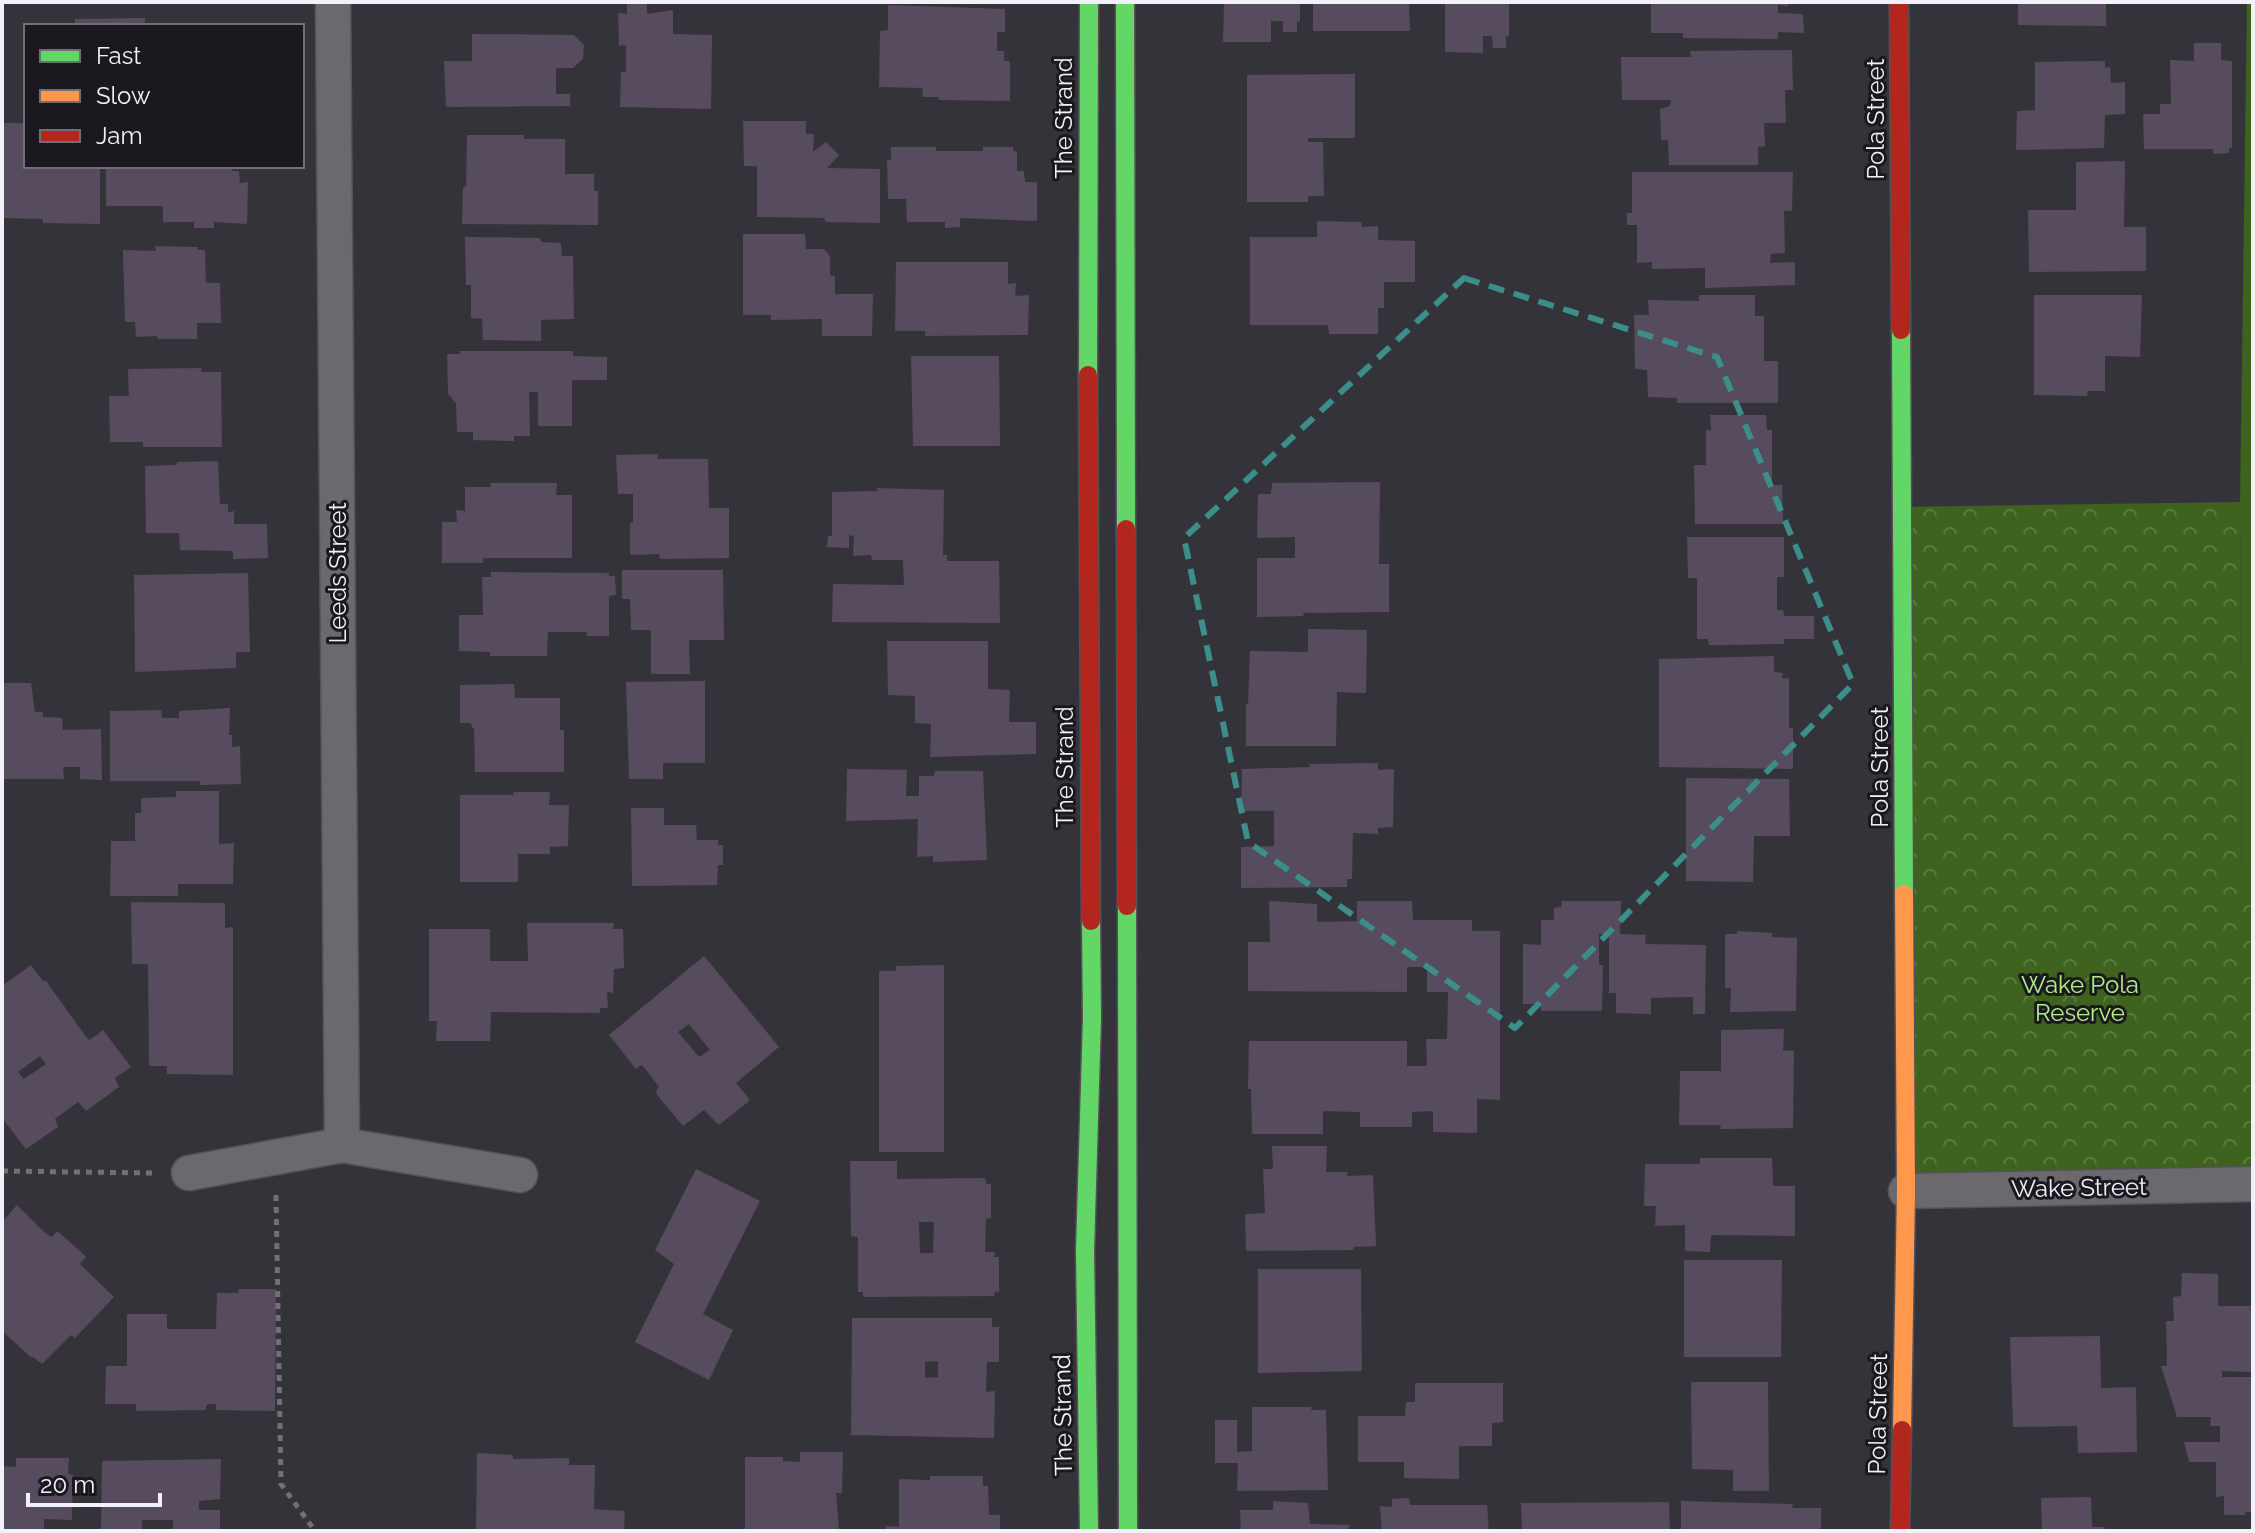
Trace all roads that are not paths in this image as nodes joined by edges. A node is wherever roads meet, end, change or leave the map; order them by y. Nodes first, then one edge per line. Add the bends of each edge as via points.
1 (333, 2) edge
2 (1089, 2) edge
3 (1125, 2) edge
4 (1899, 2) edge
5 (342, 1145) junction
6 (189, 1173) road end
7 (520, 1175) dead end
8 (2253, 1184) edge
9 (1906, 1191) junction
10 (1089, 1531) edge
11 (1128, 1531) edge
12 (1900, 1531) edge

1 - 5 street, Leeds Street
2 - 10 street, The Strand
3 - 11 street
4 - 9 street, Pola Street
5 - 6 street
5 - 7 street
8 - 9 street, Wake Street
9 - 12 street, Pola Street

